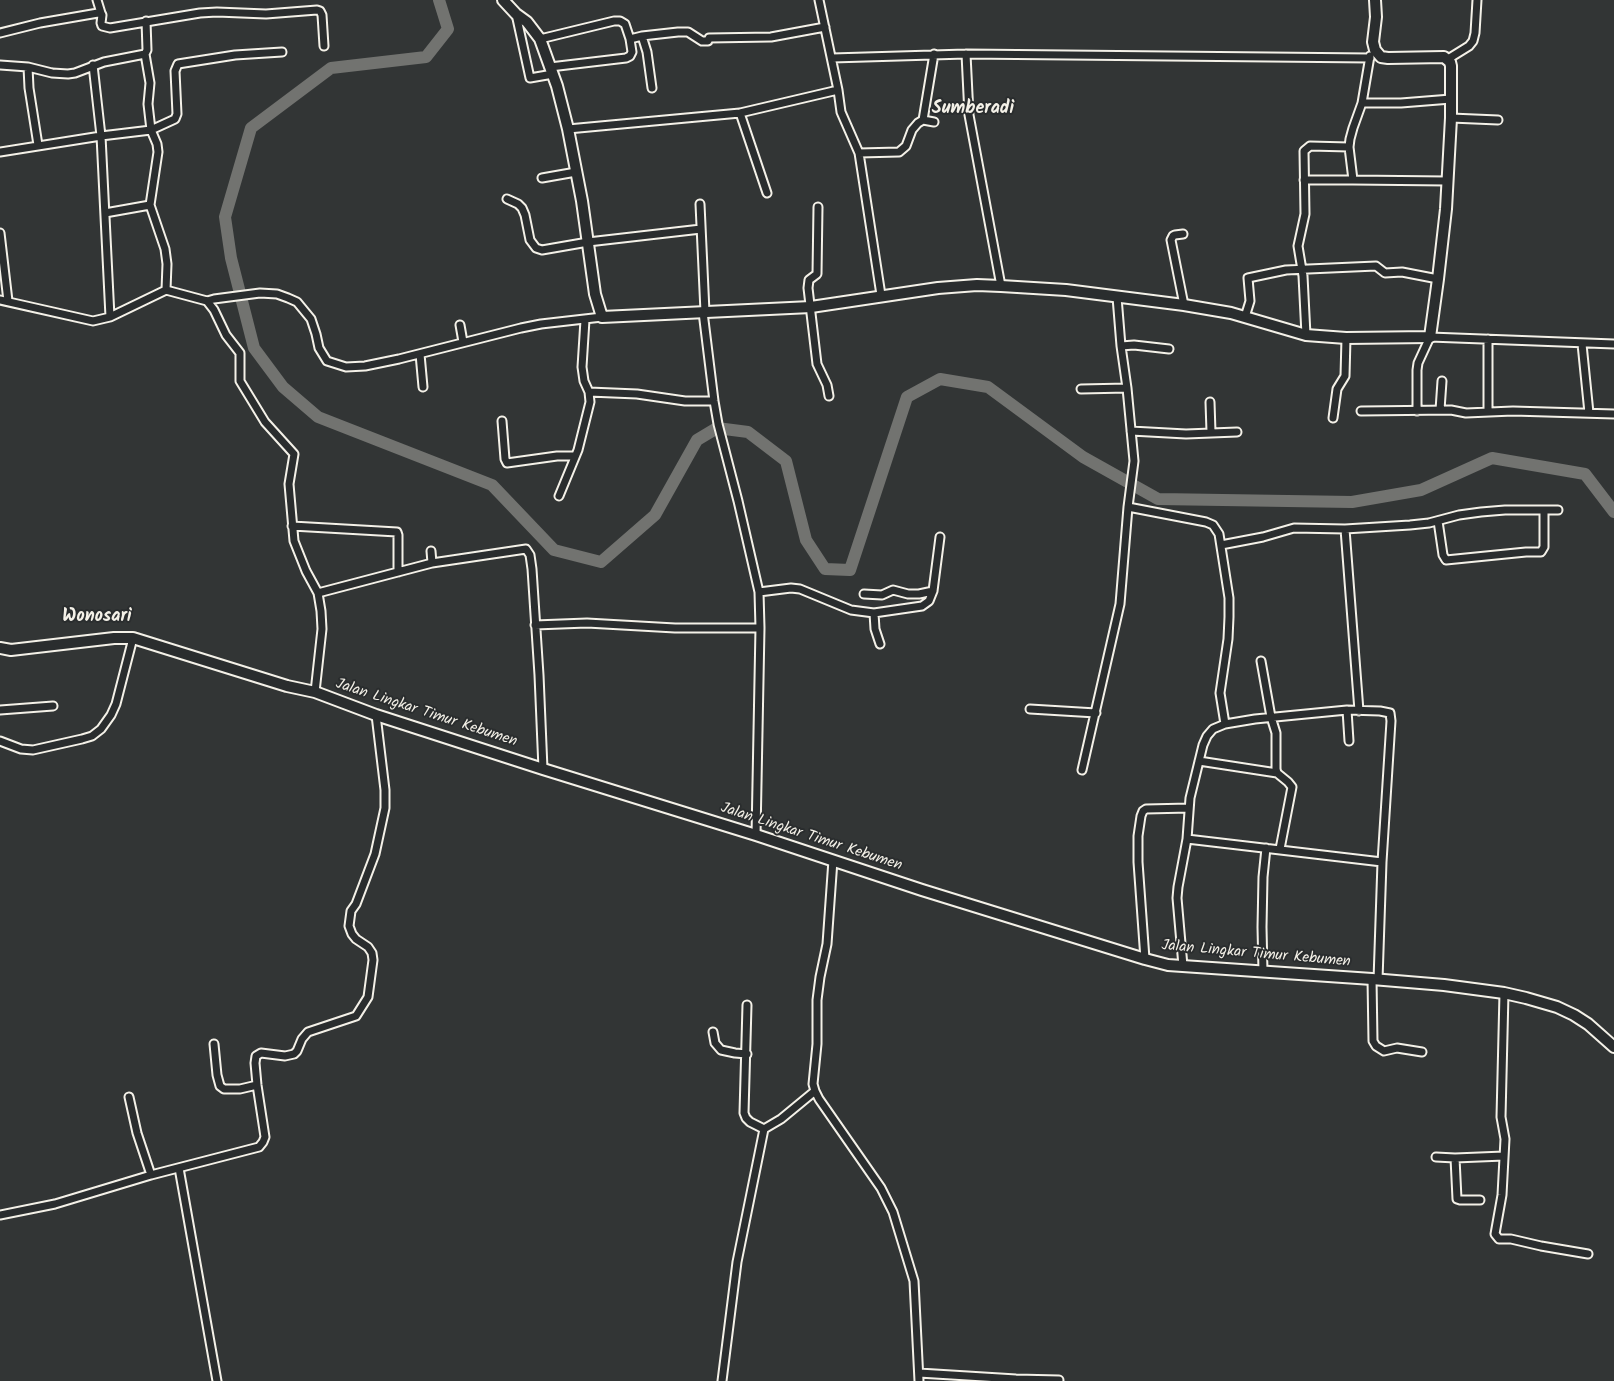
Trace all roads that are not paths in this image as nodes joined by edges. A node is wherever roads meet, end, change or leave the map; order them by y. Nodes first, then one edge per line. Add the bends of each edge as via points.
1 (97, 0) edge
2 (503, 0) edge
3 (819, 0) edge
4 (1375, 0) edge
5 (1478, 0) edge
6 (101, 13) junction
7 (516, 14) junction
8 (146, 22) junction
9 (826, 27) junction
10 (0, 33) edge
11 (642, 36) junction
12 (630, 38) junction
13 (540, 39) junction
14 (324, 46) dead end
15 (282, 52) dead end
16 (145, 54) junction
17 (934, 54) junction
18 (966, 54) junction
19 (1372, 54) junction
20 (832, 58) junction
21 (1448, 59) junction
22 (0, 65) edge
23 (93, 65) junction
24 (28, 67) junction
25 (552, 70) junction
26 (652, 88) dead end
27 (838, 90) junction
28 (1451, 99) junction
29 (1362, 103) junction
30 (740, 114) junction
31 (1451, 118) junction
32 (923, 120) junction
33 (1498, 120) dead end
34 (934, 122) dead end
35 (150, 130) junction
36 (568, 130) junction
37 (102, 136) junction
38 (38, 145) junction
39 (1349, 148) junction
40 (0, 152) edge
41 (858, 153) junction
42 (576, 172) junction
43 (542, 178) dead end
44 (1304, 180) junction
45 (1353, 180) junction
46 (1447, 181) junction
47 (767, 193) dead end
48 (507, 199) dead end
49 (700, 204) dead end
50 (150, 205) junction
51 (818, 207) dead end
52 (105, 213) junction
53 (701, 229) junction
54 (0, 233) edge
55 (1183, 234) dead end
56 (588, 242) junction
57 (1302, 268) junction
58 (1438, 279) junction
59 (1001, 286) junction
60 (166, 290) junction
61 (881, 295) junction
62 (1117, 297) junction
63 (211, 300) junction
64 (4, 301) edge
65 (1184, 305) junction
66 (811, 307) junction
67 (704, 312) junction
68 (110, 317) junction
69 (602, 317) junction
70 (1245, 317) junction
71 (585, 320) junction
72 (460, 325) dead end
73 (1306, 335) junction
74 (1430, 337) junction
75 (1346, 338) junction
76 (1488, 338) junction
77 (463, 342) junction
78 (1582, 344) junction
79 (1614, 344) edge
80 (1121, 346) junction
81 (1169, 349) dead end
82 (420, 354) junction
83 (1442, 381) dead end
84 (424, 387) dead end
85 (1127, 388) junction
86 (1081, 389) dead end
87 (589, 392) junction
88 (829, 396) dead end
89 (714, 401) junction
90 (1210, 402) dead end
91 (1440, 410) junction
92 (1361, 411) dead end
93 (1417, 411) junction
94 (1488, 412) junction
95 (1589, 413) junction
96 (1614, 414) edge
97 (1333, 418) dead end
98 (502, 421) dead end
99 (1131, 431) junction
100 (1211, 432) junction
101 (1237, 432) dead end
102 (575, 456) junction
103 (559, 496) dead end
104 (1128, 505) junction
105 (1544, 510) junction
106 (1558, 510) dead end
107 (1438, 521) junction
108 (292, 526) junction
109 (1345, 529) junction
110 (940, 537) dead end
111 (1221, 545) junction
112 (431, 551) dead end
113 (432, 563) junction
114 (398, 572) junction
115 (933, 591) junction
116 (318, 592) junction
117 (759, 592) junction
118 (864, 594) dead end
119 (874, 613) junction
120 (535, 625) junction
121 (760, 628) junction
122 (133, 638) junction
123 (880, 644) dead end
124 (0, 648) edge
125 (1261, 661) dead end
126 (314, 692) junction
127 (53, 706) dead end
128 (1030, 709) dead end
129 (0, 710) edge
130 (1347, 710) junction
131 (1359, 711) junction
132 (1096, 713) junction
133 (376, 714) junction
134 (1271, 717) junction
135 (1224, 724) junction
136 (0, 740) edge
137 (1349, 741) dead end
138 (1198, 761) junction
139 (543, 768) junction
140 (1082, 770) dead end
141 (1277, 773) junction
142 (1189, 808) junction
143 (756, 835) junction
144 (1187, 839) junction
145 (1266, 848) junction
146 (1280, 849) junction
147 (833, 860) junction
148 (1382, 862) junction
149 (1145, 959) junction
150 (1183, 966) junction
151 (1263, 972) junction
152 (1375, 980) junction
153 (1504, 993) junction
154 (747, 1005) dead end
155 (713, 1032) dead end
156 (214, 1044) dead end
157 (1614, 1047) edge
158 (1422, 1052) dead end
159 (747, 1054) junction
160 (257, 1085) junction
161 (815, 1091) junction
162 (129, 1097) dead end
163 (764, 1129) junction
164 (1504, 1156) junction
165 (1436, 1157) dead end
166 (1455, 1158) junction
167 (179, 1168) junction
168 (151, 1175) junction
169 (1480, 1200) dead end
170 (0, 1215) edge
171 (1588, 1254) dead end
172 (919, 1377) edge
173 (1006, 1380) edge
174 (1059, 1380) edge
175 (217, 1381) edge
176 (722, 1381) edge

1 - 6 street
2 - 7 main road
3 - 9 street
4 - 19 main road
5 - 21 street via 1473,41
6 - 8 street via 102,26 110,28
6 - 10 street
7 - 13 main road
7 - 25 street via 530,78
8 - 14 street via 208,12 266,14 316,10 322,15
8 - 16 street
9 - 11 street via 771,37 708,38 708,41 688,32
9 - 20 street
11 - 12 street
11 - 26 street
12 - 13 street via 626,24 614,21
12 - 25 street via 632,52 626,58
13 - 25 main road
15 - 35 street via 178,64 175,71 176,116
16 - 23 street
16 - 35 street via 150,83 147,98
17 - 18 street
17 - 20 street
17 - 32 street
18 - 19 street
18 - 59 street via 969,115
19 - 21 main road via 1388,58
19 - 29 street
20 - 27 street
21 - 28 main road via 1452,71
22 - 24 street
23 - 24 street via 68,74
23 - 37 street
24 - 38 street
25 - 36 main road
27 - 30 street
27 - 41 street via 843,120
28 - 29 street
28 - 31 main road
29 - 39 street
30 - 36 street
30 - 47 street
31 - 33 street
31 - 46 main road
32 - 34 street
32 - 41 street via 912,130 906,146 899,152
35 - 37 street
35 - 50 street via 158,152
36 - 42 main road
37 - 38 street
37 - 52 street
38 - 40 street
39 - 44 street via 1306,148 1303,155
39 - 45 street
41 - 61 street
42 - 43 street
42 - 56 main road
44 - 45 street
44 - 57 street via 1305,214 1298,246
45 - 46 street
46 - 58 main road
48 - 56 street via 522,208 530,240 536,248 542,250
49 - 53 street
50 - 52 street
50 - 60 street via 165,249
51 - 66 street via 817,274 808,281
52 - 68 street
53 - 56 street
53 - 67 street
54 - 64 street
55 - 65 street via 1173,236 1171,240
56 - 69 main road via 595,294
57 - 58 street via 1376,266 1385,273 1402,272
57 - 70 street via 1248,278 1250,301
57 - 73 street
58 - 74 main road
59 - 61 main road via 977,285
59 - 62 main road
60 - 63 street
60 - 68 street
61 - 66 main road
62 - 65 main road
62 - 80 street
63 - 82 street via 260,293 277,294 297,302 311,319 323,356 333,364 365,366
63 - 108 street via 240,356 240,381 265,422 294,454 289,484
64 - 68 street via 86,320
65 - 70 main road
66 - 67 main road
66 - 88 street via 817,364 828,385
67 - 69 main road
67 - 89 street
69 - 71 street
70 - 73 main road
71 - 77 street via 541,324
71 - 87 street via 582,367
72 - 77 street
73 - 75 main road
74 - 75 main road
74 - 76 street
74 - 93 street via 1416,370
75 - 97 street via 1345,376 1337,389
76 - 78 street
76 - 94 street
77 - 82 street
78 - 79 street
78 - 95 street
80 - 81 street
80 - 85 street
82 - 84 street
83 - 91 street
85 - 86 street
85 - 99 street
87 - 89 street
87 - 102 street via 590,402
89 - 117 street
90 - 100 street
91 - 93 street
91 - 94 street
92 - 93 street
94 - 95 street
95 - 96 street
98 - 102 street via 507,463
99 - 100 street
99 - 104 street via 1134,462
100 - 101 street
102 - 103 street
104 - 111 street via 1214,525
104 - 132 street via 1120,604
105 - 106 street
105 - 107 street via 1505,510 1459,515
105 - 107 street via 1544,547 1541,552 1446,560
107 - 109 street
108 - 114 street via 397,532
108 - 116 street via 299,557
109 - 111 street via 1294,528
109 - 131 street
110 - 115 street
111 - 135 street via 1229,617 1220,693
112 - 113 street
113 - 114 street
113 - 120 street via 526,549 530,555
114 - 116 street
115 - 118 street via 908,594 893,590 882,595
115 - 119 street via 922,606
116 - 126 street via 322,629
117 - 119 street via 800,589 851,610
117 - 121 street
119 - 123 street via 874,630
120 - 121 street via 586,623
120 - 139 street
121 - 143 street
122 - 124 main road, Jalan Lingkar Timur Kebumen via 10,650
122 - 126 main road, Jalan Lingkar Timur Kebumen
122 - 136 street via 116,704 101,729 92,736 33,750 21,749
125 - 134 street
126 - 133 main road, Jalan Lingkar Timur Kebumen
127 - 129 street
128 - 132 street
130 - 131 street
130 - 134 street
130 - 137 street
131 - 148 street via 1390,712
132 - 140 street
133 - 139 main road, Jalan Lingkar Timur Kebumen
133 - 160 street via 385,808 374,854 351,911 349,926 356,940 372,953 368,998 356,1016 308,1032 294,1054 258,1054 255,1059
134 - 135 street
134 - 141 street via 1277,740
135 - 138 street via 1207,736
138 - 141 street
138 - 142 street
139 - 143 main road, Jalan Lingkar Timur Kebumen
141 - 146 street via 1292,787
142 - 144 street
142 - 149 street via 1146,810 1141,816 1138,862
143 - 147 main road, Jalan Lingkar Timur Kebumen
144 - 145 street
144 - 150 street via 1177,898
145 - 146 street
145 - 151 street
146 - 148 street
147 - 149 main road, Jalan Lingkar Timur Kebumen
147 - 161 street via 826,944 817,1000
148 - 152 street
149 - 150 main road, Jalan Lingkar Timur Kebumen
150 - 151 main road, Jalan Lingkar Timur Kebumen
151 - 152 main road, Jalan Lingkar Timur Kebumen
152 - 153 main road, Jalan Lingkar Timur Kebumen
152 - 158 street via 1376,1046 1384,1052 1402,1048
153 - 157 main road, Jalan Lingkar Timur Kebumen via 1574,1015
153 - 164 street via 1501,1118 1505,1132
154 - 159 street
155 - 159 street via 721,1050
156 - 160 street via 220,1086 240,1089
159 - 163 street via 745,1115 750,1122
160 - 167 street via 265,1137 263,1142 258,1147
161 - 163 street
161 - 172 street via 881,1188 893,1212 914,1281
162 - 168 street
163 - 176 street via 737,1262
164 - 166 street
164 - 171 street via 1495,1236
165 - 166 street
166 - 169 street via 1457,1199
167 - 168 street
167 - 175 street
168 - 170 street via 55,1204
172 - 173 street
173 - 174 street

